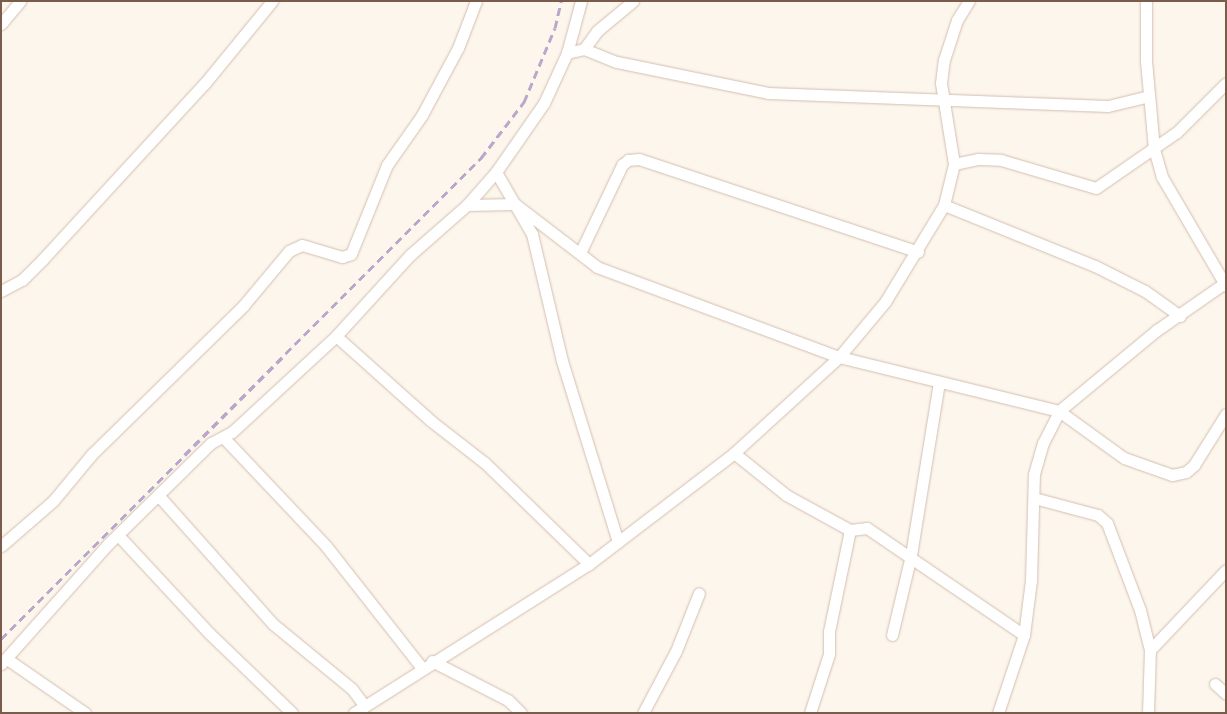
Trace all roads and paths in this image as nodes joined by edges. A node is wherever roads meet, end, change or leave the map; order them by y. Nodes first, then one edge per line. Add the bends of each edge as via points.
1 (20, 1) edge
2 (272, 1) edge
3 (476, 1) edge
4 (581, 1) edge
5 (633, 1) edge
6 (969, 1) edge
7 (1146, 1) edge
8 (1, 24) edge
9 (584, 49) junction
10 (567, 53) junction
11 (1226, 83) edge
12 (1149, 96) junction
13 (942, 101) junction
14 (1154, 150) junction
15 (954, 164) junction
16 (496, 172) junction
17 (515, 204) junction
18 (467, 205) junction
19 (944, 205) junction
20 (918, 252) junction
21 (580, 253) junction
22 (1225, 284) edge
23 (1, 291) edge
24 (1180, 316) junction
25 (336, 336) junction
26 (839, 357) junction
27 (939, 382) junction
28 (1059, 411) junction
29 (1226, 414) edge
30 (224, 437) junction
31 (734, 453) junction
32 (158, 495) junction
33 (1034, 498) junction
34 (850, 530) junction
35 (118, 535) junction
36 (618, 542) junction
37 (1, 546) edge
38 (911, 555) junction
39 (589, 564) junction
40 (1226, 570) edge
41 (699, 594) dead end
42 (892, 635) dead end
43 (1024, 635) junction
44 (1150, 650) junction
45 (432, 661) junction
46 (4, 662) edge
47 (422, 668) junction
48 (1215, 684) dead end
49 (1226, 694) edge
50 (359, 709) edge
51 (516, 710) edge
52 (1003, 711) edge
53 (85, 713) edge
54 (292, 713) edge
55 (643, 713) edge
56 (810, 713) edge
57 (1148, 713) edge

1 - 8 street
2 - 23 street via 205,83 55,246 22,280
3 - 37 street via 458,48 422,115 386,165 351,254 342,257 302,245 289,251 243,306 92,454 54,501
4 - 10 street
5 - 9 street via 598,31
6 - 13 street via 957,20 944,60
7 - 12 street
9 - 10 street
9 - 13 street via 617,62 768,93
10 - 16 street via 544,103
11 - 14 street
12 - 13 street via 1108,106
12 - 14 street
13 - 15 street via 951,130
14 - 15 street via 1096,188 1000,160 978,158
14 - 22 street via 1162,177
15 - 19 street
16 - 17 street
16 - 18 street
17 - 18 street
17 - 21 street
17 - 36 street via 532,234 562,361
18 - 25 street via 410,255
19 - 20 street
19 - 24 street via 1095,266 1145,291
20 - 21 street via 639,159 628,160 622,165
20 - 26 street via 885,302
21 - 26 street via 612,274
22 - 24 street
24 - 28 street via 1157,330
25 - 30 street
25 - 39 street via 431,421 485,464
26 - 27 street
26 - 31 street
27 - 28 street
27 - 38 street
28 - 29 street via 1124,458 1172,475 1186,472 1194,465
28 - 33 street via 1043,443 1034,474
30 - 32 street via 211,443
30 - 47 street via 326,546
31 - 34 street via 786,495
31 - 36 street
32 - 35 street
32 - 50 street via 278,629 352,689
33 - 43 street via 1032,580
33 - 44 street via 1098,515 1107,523 1140,610
34 - 38 street via 868,528
34 - 56 street via 830,631 829,654
35 - 46 street
35 - 54 street via 210,634
36 - 39 street
38 - 42 street
38 - 43 street
39 - 45 street
40 - 44 street
41 - 55 street via 676,651
43 - 52 street
44 - 57 street
45 - 47 street
45 - 51 street
46 - 53 street
47 - 50 street
48 - 49 street

